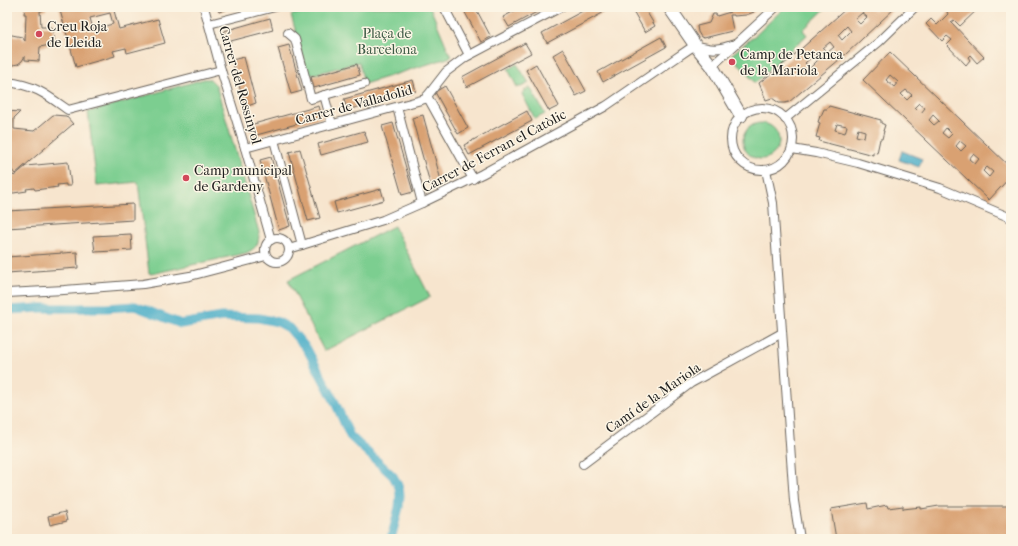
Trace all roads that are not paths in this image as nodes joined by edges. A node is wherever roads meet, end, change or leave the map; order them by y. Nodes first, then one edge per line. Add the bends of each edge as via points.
1 (204, 7) edge
2 (275, 7) edge
3 (444, 7) edge
4 (561, 7) edge
5 (669, 7) edge
6 (776, 7) edge
7 (915, 7) edge
8 (209, 24) junction
9 (288, 34) dead end
10 (695, 44) junction
11 (735, 44) junction
12 (469, 55) junction
13 (712, 66) junction
14 (221, 70) junction
15 (7, 82) edge
16 (364, 84) dead end
17 (324, 95) junction
18 (427, 96) junction
19 (397, 107) junction
20 (741, 116) junction
21 (785, 118) junction
22 (332, 124) junction
23 (274, 140) junction
24 (245, 148) junction
25 (792, 149) junction
26 (766, 170) junction
27 (473, 179) junction
28 (422, 203) junction
29 (1011, 218) edge
30 (271, 240) junction
31 (302, 245) junction
32 (289, 249) junction
33 (266, 256) junction
34 (7, 293) edge
35 (782, 333) junction
36 (583, 464) dead end
37 (800, 539) edge

1 - 8 street, Carrer del Rossinyol
2 - 8 street
3 - 12 street
4 - 12 street, Carrer de Valladolid
5 - 10 street
6 - 11 street
7 - 21 street via 879,42
8 - 14 street, Carrer del Rossinyol
9 - 17 street via 295,39 311,99
10 - 11 street via 719,49
10 - 13 street
10 - 27 street, Carrer de Ferran el Catòlic via 606,106
11 - 13 street
12 - 18 street, Carrer de Valladolid via 446,72
13 - 20 street
14 - 15 street via 68,110 32,87
14 - 24 street, Carrer del Rossinyol
16 - 17 street
17 - 22 street
18 - 19 street, Carrer de Valladolid via 425,99
18 - 27 street
19 - 22 street, Carrer de Valladolid
19 - 28 street
20 - 21 street via 748,111 764,108
20 - 26 street via 731,133 734,152 739,161 747,167
21 - 25 street via 791,128
22 - 23 street, Carrer de Valladolid
23 - 24 street, Carrer de Valladolid
23 - 31 street
24 - 30 street, Carrer del Rossinyol
25 - 26 street via 782,163
25 - 29 street via 816,152 858,163 940,188
26 - 35 street via 774,203
27 - 28 street, Carrer de Ferran el Catòlic
28 - 31 street, Carrer de Ferran el Catòlic via 383,220
30 - 32 street via 283,240
30 - 33 street via 266,244
31 - 32 street, Carrer de Ferran el Catòlic
32 - 33 street via 288,256 282,261 271,261
33 - 34 street via 190,276 143,284
35 - 36 street, Camí de la Mariola via 691,383
35 - 37 street via 794,501

